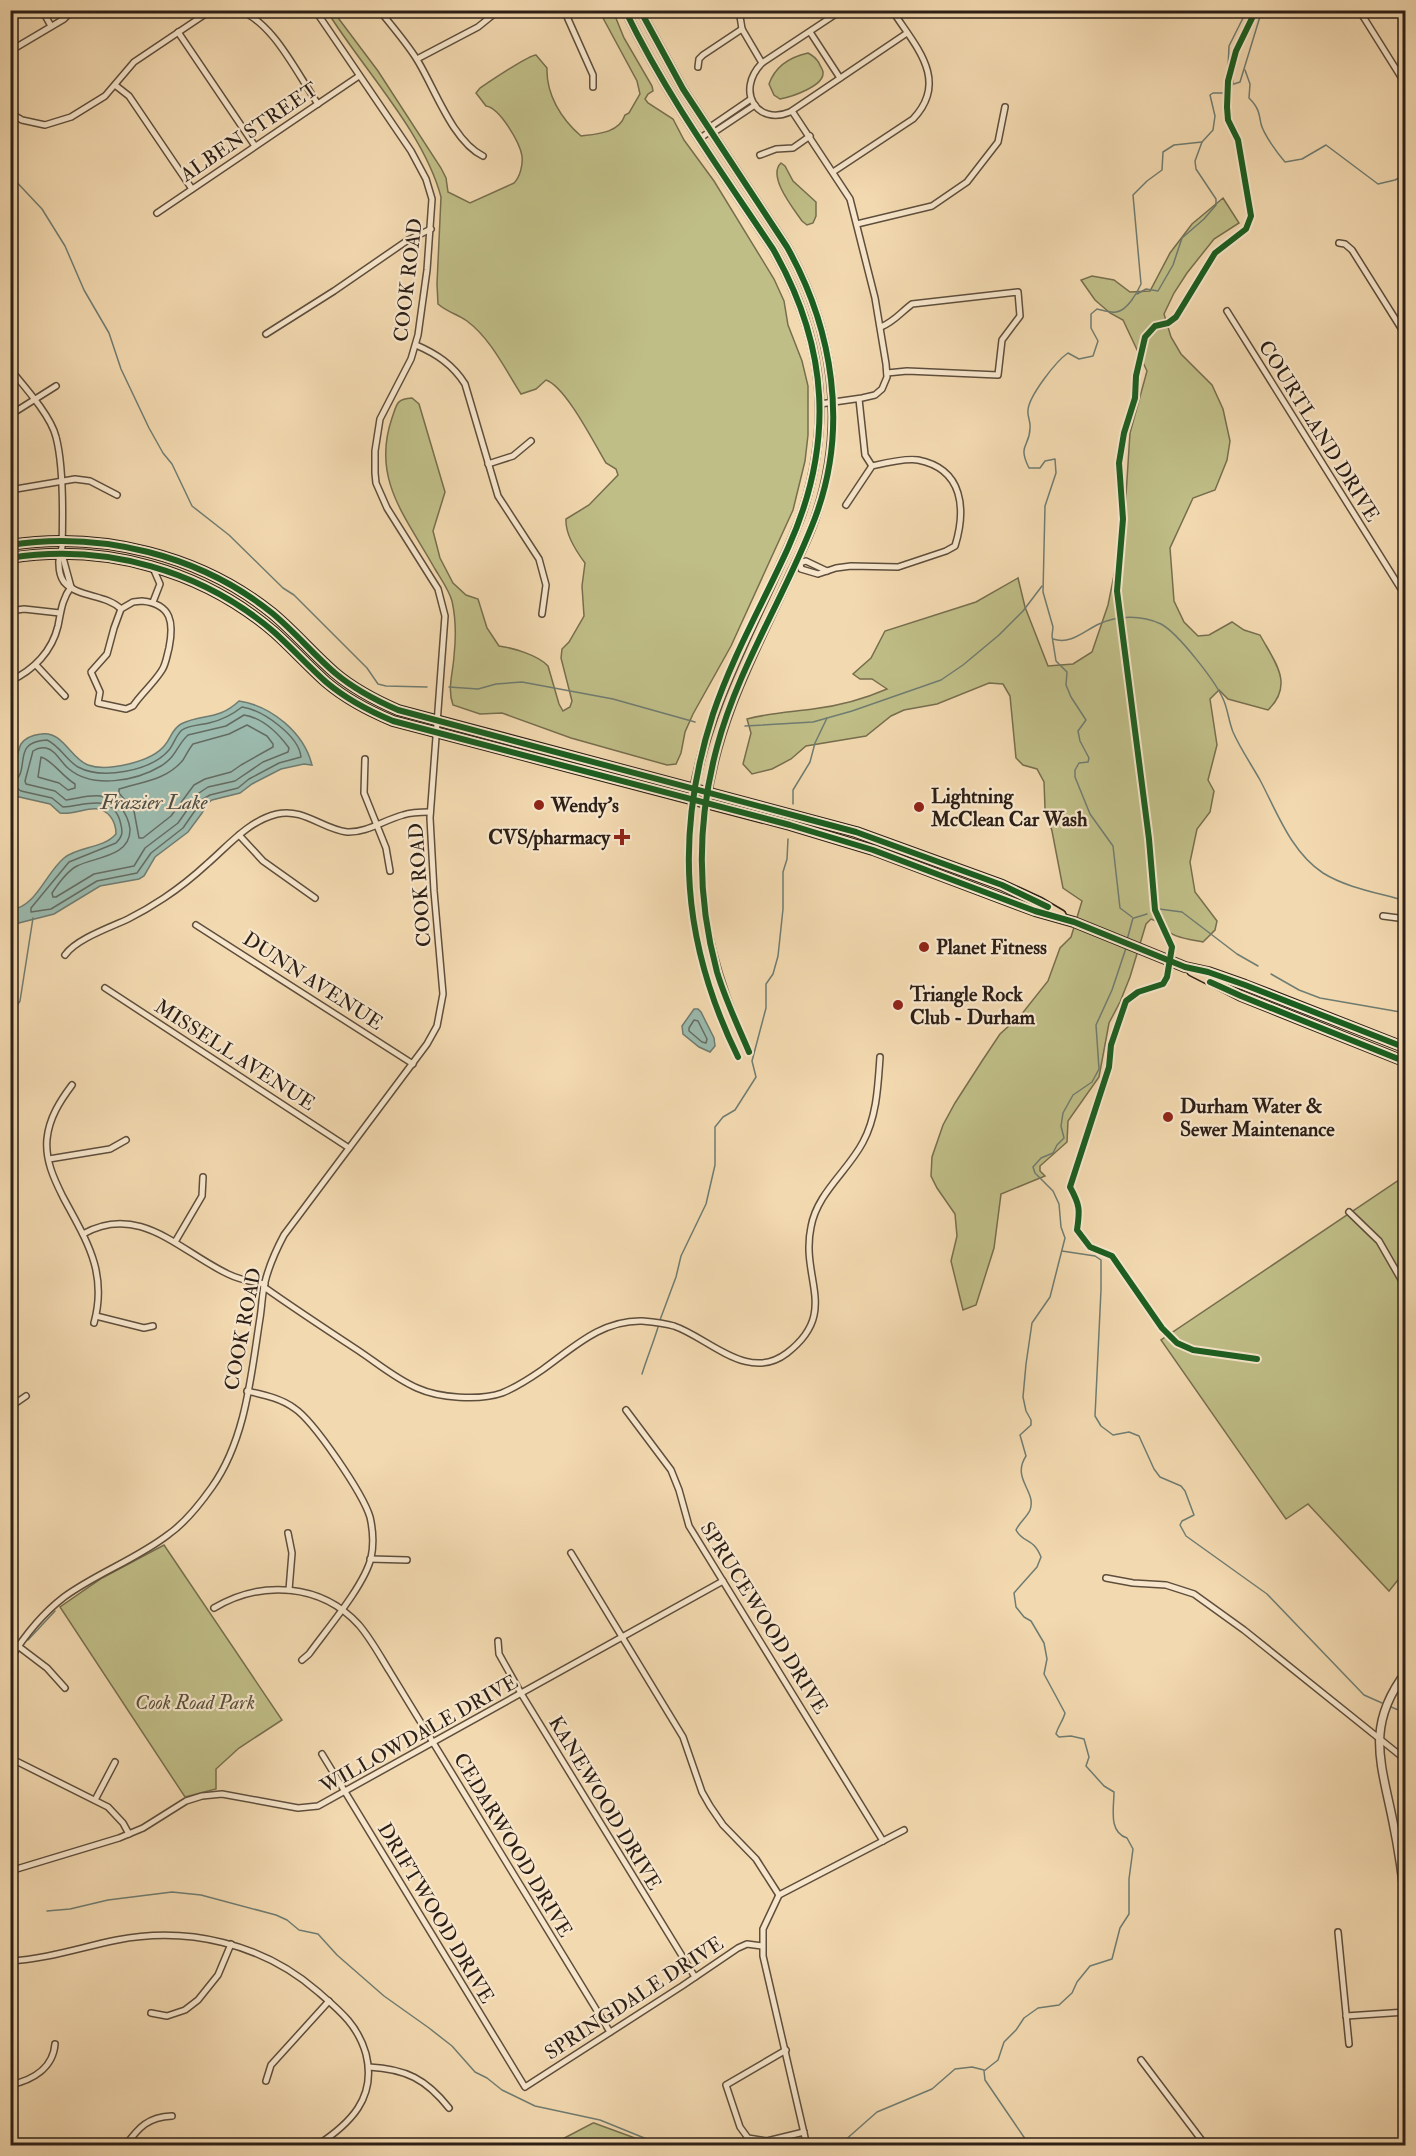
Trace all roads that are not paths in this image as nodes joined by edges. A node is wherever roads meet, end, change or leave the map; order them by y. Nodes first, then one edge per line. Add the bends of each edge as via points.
1 (42, 10) edge
2 (73, 10) edge
3 (216, 10) edge
4 (237, 10) edge
5 (315, 10) edge
6 (379, 10) edge
7 (499, 10) edge
8 (564, 10) edge
9 (625, 10) edge
10 (640, 10) edge
11 (739, 10) edge
12 (842, 10) edge
13 (892, 10) edge
14 (1359, 10) edge
15 (51, 26) junction
16 (742, 29) junction
17 (178, 32) junction
18 (810, 32) junction
19 (907, 33) junction
20 (10, 51) edge
21 (417, 59) junction
22 (762, 63) junction
23 (698, 67) dead end
24 (359, 76) junction
25 (840, 78) junction
26 (115, 85) junction
27 (1406, 86) edge
28 (593, 87) dead end
29 (751, 99) junction
30 (318, 104) junction
31 (755, 105) junction
32 (1005, 107) dead end
33 (792, 111) junction
34 (10, 113) edge
35 (711, 131) junction
36 (810, 136) junction
37 (699, 139) junction
38 (255, 146) junction
39 (483, 156) dead end
40 (760, 156) dead end
41 (833, 172) junction
42 (192, 189) junction
43 (157, 213) dead end
44 (857, 224) junction
45 (431, 229) junction
46 (1339, 243) dead end
47 (1227, 311) dead end
48 (881, 327) junction
49 (266, 334) dead end
50 (1406, 336) edge
51 (416, 345) junction
52 (10, 369) edge
53 (887, 373) junction
54 (56, 386) dead end
55 (859, 399) junction
56 (35, 400) junction
57 (833, 402) junction
58 (820, 404) junction
59 (10, 415) edge
60 (531, 441) dead end
61 (488, 464) junction
62 (872, 466) junction
63 (61, 480) junction
64 (10, 490) edge
65 (117, 495) dead end
66 (846, 505) dead end
67 (62, 541) junction
68 (10, 545) edge
69 (61, 554) junction
70 (10, 558) edge
71 (798, 563) junction
72 (152, 566) junction
73 (827, 572) junction
74 (177, 575) junction
75 (164, 581) junction
76 (71, 587) junction
77 (1406, 597) edge
78 (153, 602) junction
79 (121, 609) junction
80 (10, 611) edge
81 (60, 613) junction
82 (542, 614) dead end
83 (36, 665) junction
84 (10, 681) edge
85 (65, 696) dead end
86 (437, 721) junction
87 (436, 733) junction
88 (365, 759) dead end
89 (694, 787) junction
90 (708, 791) junction
91 (692, 800) junction
92 (706, 803) junction
93 (430, 812) junction
94 (377, 825) junction
95 (239, 835) junction
96 (390, 871) dead end
97 (315, 898) dead end
98 (1383, 916) dead end
99 (1406, 919) edge
100 (1074, 922) junction
101 (196, 925) dead end
102 (65, 955) dead end
103 (1185, 967) junction
104 (105, 988) dead end
105 (1406, 1048) edge
106 (750, 1052) dead end
107 (738, 1057) dead end
108 (880, 1057) dead end
109 (1406, 1062) edge
110 (413, 1064) junction
111 (72, 1085) dead end
112 (126, 1140) dead end
113 (348, 1148) junction
114 (49, 1159) junction
115 (203, 1177) dead end
116 (1349, 1212) dead end
117 (83, 1234) junction
118 (176, 1242) junction
119 (264, 1286) junction
120 (1406, 1288) edge
121 (96, 1316) junction
122 (94, 1323) dead end
123 (153, 1326) dead end
124 (247, 1392) junction
125 (26, 1396) dead end
126 (10, 1407) edge
127 (626, 1410) dead end
128 (288, 1533) dead end
129 (571, 1553) dead end
130 (370, 1560) junction
131 (407, 1560) dead end
132 (1106, 1578) dead end
133 (723, 1581) junction
134 (289, 1590) junction
135 (214, 1608) dead end
136 (341, 1610) junction
137 (622, 1637) junction
138 (498, 1641) dead end
139 (18, 1646) junction
140 (10, 1659) edge
141 (302, 1660) dead end
142 (1406, 1672) edge
143 (65, 1688) dead end
144 (522, 1694) junction
145 (1379, 1738) junction
146 (433, 1743) junction
147 (322, 1754) dead end
148 (10, 1758) edge
149 (1406, 1760) edge
150 (115, 1761) dead end
151 (345, 1792) junction
152 (95, 1800) junction
153 (904, 1830) dead end
154 (129, 1834) junction
155 (883, 1840) junction
156 (10, 1871) edge
157 (779, 1895) junction
158 (1406, 1909) edge
159 (1338, 1932) dead end
160 (231, 1944) junction
161 (762, 1946) junction
162 (10, 1961) edge
163 (695, 1977) junction
164 (329, 2001) junction
165 (1406, 2012) edge
166 (151, 2013) dead end
167 (1346, 2016) junction
168 (610, 2032) junction
169 (55, 2044) dead end
170 (1349, 2044) dead end
171 (786, 2050) junction
172 (1141, 2060) dead end
173 (369, 2067) junction
174 (266, 2081) dead end
175 (10, 2085) edge
176 (525, 2087) joint
177 (449, 2108) dead end
178 (172, 2116) dead end
179 (804, 2132) junction
180 (125, 2145) edge
181 (316, 2145) edge
182 (807, 2145) edge
183 (1206, 2145) edge

1 - 15 street
2 - 15 street
3 - 17 street
4 - 30 street via 268,30
5 - 24 street, COOK ROAD
6 - 21 street
7 - 21 street via 478,27
8 - 28 street via 593,75
9 - 37 street
10 - 35 street via 669,67
11 - 16 street
12 - 18 street
13 - 19 street
14 - 27 street
15 - 20 street
16 - 22 street
16 - 23 street via 703,55
17 - 26 street via 134,62
17 - 38 street
18 - 22 street
18 - 25 street
19 - 25 street
19 - 41 street via 930,74 925,106 914,119
21 - 39 street via 441,107 467,144
22 - 29 street via 749,81
24 - 30 street, ALBEN STREET
24 - 45 street, COOK ROAD via 426,179 432,199
25 - 33 street
26 - 34 street via 88,107 55,123 36,124
26 - 42 street via 129,96
29 - 31 street
29 - 35 street via 712,125
30 - 38 street, ALBEN STREET
31 - 33 street via 774,115
31 - 35 street
32 - 44 street via 998,142 967,183 932,206
33 - 36 street
35 - 37 street
35 - 57 street via 799,268 825,341
36 - 40 street via 793,148 776,149
36 - 41 street
37 - 58 street via 773,249 797,294 814,352
38 - 42 street, ALBEN STREET
41 - 44 street via 850,198
42 - 43 street, ALBEN STREET
44 - 48 street
45 - 49 street via 408,240
45 - 51 street, COOK ROAD
46 - 50 street via 1352,250
47 - 77 street, COURTLAND DRIVE
48 - 53 street
48 - 53 street via 895,321 912,304 1018,292 1020,316 1002,340 998,375
51 - 61 street via 442,358 465,384
51 - 86 street, COOK ROAD via 380,419 375,473 387,508 441,596 445,624
52 - 56 street
53 - 55 street via 882,389
54 - 56 street
55 - 57 street
55 - 62 street via 865,455
56 - 59 street
56 - 63 street via 55,433
57 - 58 street
57 - 71 street via 829,462 816,516
58 - 89 street via 817,451 804,509 714,711
60 - 61 street via 513,456
61 - 82 street via 498,496 539,560 546,585
62 - 66 street
62 - 73 street via 916,459 942,469 960,495 962,512 955,546 898,567 866,565
63 - 64 street
63 - 65 street via 90,481
63 - 67 street
67 - 68 main road
67 - 69 street
67 - 86 main road via 134,548 205,572 272,613 335,673 365,694 398,710
69 - 70 main road
69 - 72 main road via 116,558
69 - 76 street via 61,577
71 - 73 street via 806,561
71 - 73 street via 811,573
71 - 90 street via 731,704 716,749
72 - 74 main road
72 - 75 street
74 - 75 street
74 - 87 main road via 212,590 250,614 346,697 382,716
75 - 78 street
76 - 79 street via 111,601
76 - 81 street
78 - 79 street via 142,601
78 - 79 street via 168,614 172,627 166,659 163,669 133,706 126,709 98,703 100,693 91,672 107,654
80 - 81 street
81 - 83 street via 52,642
83 - 84 street
83 - 85 street
86 - 87 street, COOK ROAD
86 - 89 main road
87 - 91 main road
87 - 93 street, COOK ROAD
88 - 94 street via 362,788
89 - 90 main road
89 - 91 street
90 - 92 street
90 - 100 main road via 891,843 1002,885
91 - 92 main road
91 - 107 street via 688,860 695,933 707,985
92 - 100 main road via 864,847
92 - 106 street via 702,848 705,914 728,1004
93 - 94 street via 406,814
93 - 110 street, COOK ROAD via 442,1001 434,1033
94 - 95 street via 348,832 303,815 286,813 268,817
94 - 96 street
95 - 97 street via 263,861
95 - 102 street via 168,896 86,939
98 - 99 street
100 - 103 main road
101 - 110 street, DUNN AVENUE
103 - 105 main road via 1245,985
103 - 109 main road via 1241,996
104 - 113 street, MISSELL AVENUE
108 - 119 street via 877,1099 865,1138 823,1198 811,1223 808,1255 815,1317 808,1330 778,1358 744,1362 674,1326 627,1322 589,1336 518,1386 497,1394 453,1397 412,1386
110 - 113 street, COOK ROAD
111 - 114 street via 51,1120
112 - 114 street via 110,1149
113 - 119 street, COOK ROAD via 284,1235
114 - 117 street via 55,1182
115 - 118 street via 202,1196
116 - 120 street via 1379,1241
117 - 118 street via 106,1225 127,1224
117 - 121 street via 97,1268
118 - 119 street via 230,1275
119 - 124 street, COOK ROAD
121 - 122 street
121 - 123 street via 144,1328
124 - 130 street via 287,1404 313,1426 366,1506 372,1529
124 - 139 street, COOK ROAD via 229,1458 212,1488 189,1516 158,1542 63,1598
125 - 126 street
127 - 133 street, SPRUCEWOOD DRIVE via 670,1470 689,1526
128 - 134 street via 292,1553
129 - 137 street
130 - 131 street
130 - 136 street via 360,1584
132 - 145 street via 1166,1585 1194,1594
133 - 137 street, WILLOWDALE DRIVE
133 - 155 street, SPRUCEWOOD DRIVE
134 - 135 street, CEDARWOOD DRIVE via 250,1592
134 - 136 street, CEDARWOOD DRIVE via 318,1597
136 - 141 street
136 - 146 street, CEDARWOOD DRIVE via 367,1636
137 - 144 street, WILLOWDALE DRIVE
137 - 157 street via 682,1737 710,1806 756,1859
138 - 144 street, KANEWOOD DRIVE via 499,1654
139 - 140 street, COOK ROAD
139 - 143 street
142 - 145 street via 1388,1701
144 - 146 street, WILLOWDALE DRIVE
144 - 163 street, KANEWOOD DRIVE
145 - 149 street
145 - 158 street via 1380,1765 1401,1858
146 - 151 street, WILLOWDALE DRIVE
146 - 168 street, CEDARWOOD DRIVE
147 - 151 street, DRIFTWOOD DRIVE
148 - 152 street
150 - 152 street
151 - 154 street, WILLOWDALE DRIVE via 305,1809 222,1794 206,1795 186,1801
151 - 176 street, DRIFTWOOD DRIVE
152 - 154 street via 117,1814
153 - 155 street
154 - 156 street, WILLOWDALE DRIVE
155 - 157 street
157 - 161 street via 765,1922
159 - 167 street
160 - 162 street via 156,1935
160 - 164 street via 287,1968
160 - 166 street via 218,1975 198,2000 167,2016
161 - 163 street, SPRINGDALE DRIVE via 743,1945
161 - 171 street
163 - 168 street, SPRINGDALE DRIVE
164 - 173 street via 357,2030
164 - 174 street via 271,2065
165 - 167 street
167 - 170 street
168 - 176 street, SPRINGDALE DRIVE
169 - 175 street via 51,2061 41,2072
171 - 179 street
171 - 179 street via 726,2085 740,2127 748,2138 762,2142
172 - 183 street
173 - 177 street via 416,2077
173 - 181 street via 363,2097 354,2114 341,2129
178 - 180 street via 151,2119
179 - 182 street

